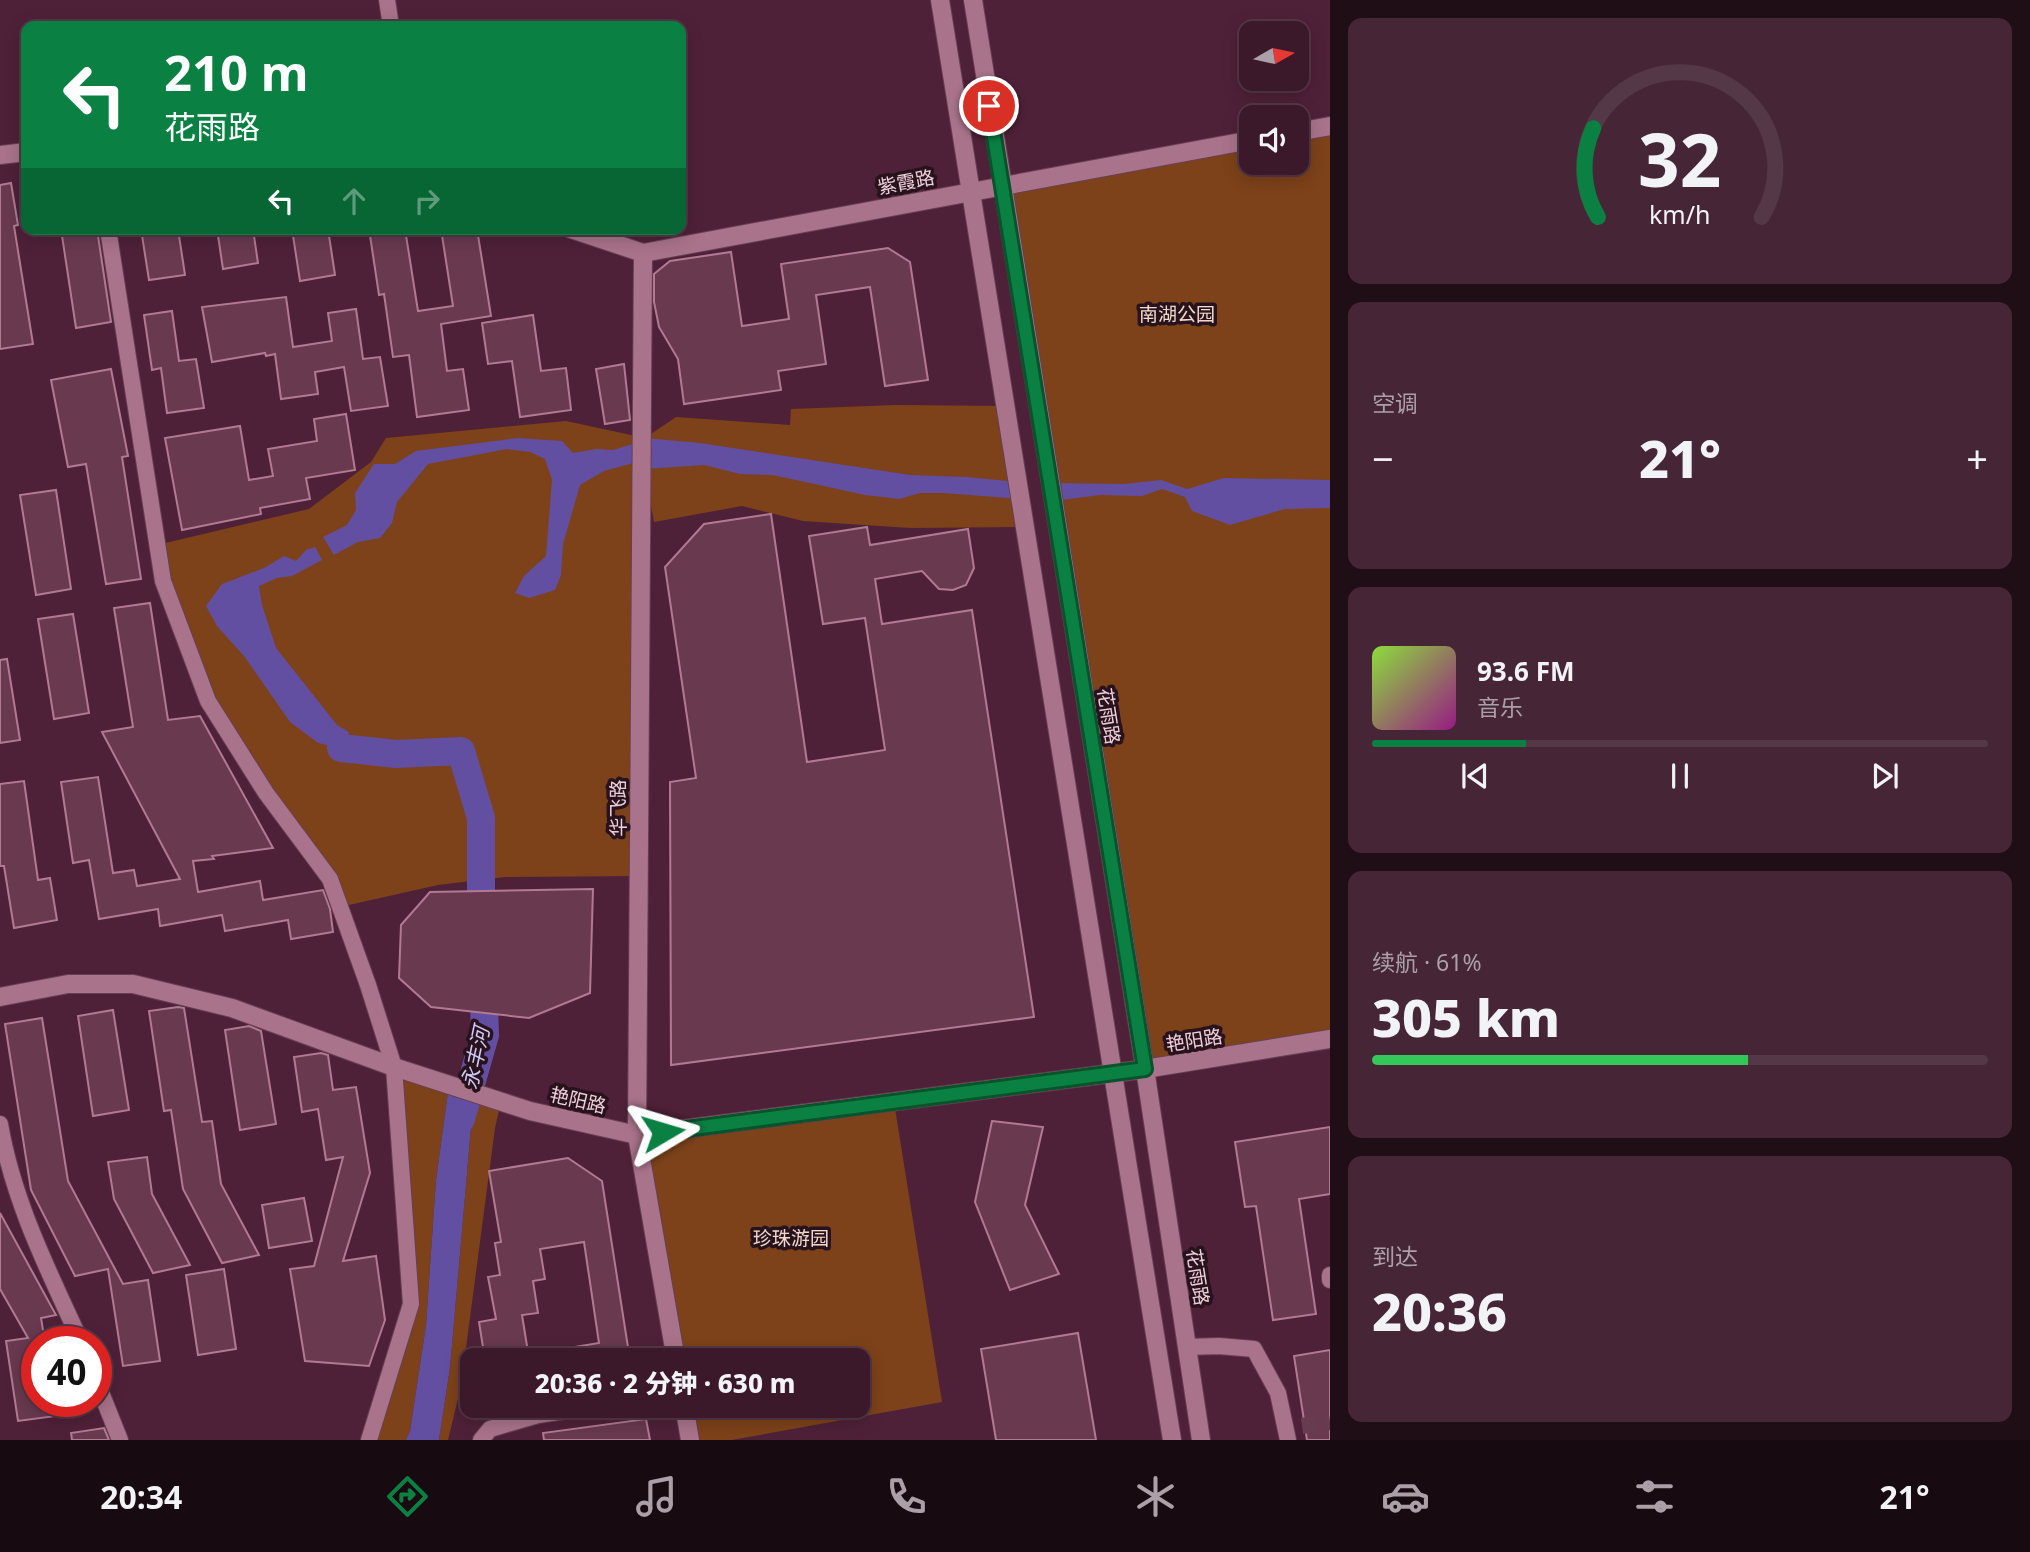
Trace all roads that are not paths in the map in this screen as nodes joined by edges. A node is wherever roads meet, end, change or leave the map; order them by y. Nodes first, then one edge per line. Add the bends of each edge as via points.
1 (387, 0) edge
2 (940, 0) edge
3 (973, 0) edge
4 (390, 21) edge
5 (1330, 126) edge
6 (1309, 130) edge
7 (1239, 142) edge
8 (21, 153) edge
9 (0, 155) edge
10 (1002, 185) junction
11 (971, 191) junction
12 (109, 235) edge
13 (589, 235) edge
14 (643, 253) junction
15 (0, 997) edge
16 (1330, 1039) edge
17 (394, 1067) junction
18 (1145, 1069) junction
19 (1113, 1073) junction
20 (0, 1124) edge
21 (637, 1135) junction
22 (74, 1326) edge
23 (1187, 1347) junction
24 (674, 1348) edge
25 (111, 1417) edge
26 (526, 1418) edge
27 (686, 1418) edge
28 (1292, 1432) edge
29 (120, 1440) edge
30 (369, 1440) edge
31 (481, 1440) edge
32 (690, 1440) edge
33 (1172, 1440) edge
34 (1201, 1440) edge

1 - 4 street
2 - 11 street
3 - 10 street, 花雨路
5 - 6 street
7 - 10 street, 紫霞路
8 - 9 street
10 - 11 street, 紫霞路
10 - 18 street, 花雨路
11 - 14 street, 紫霞路
11 - 19 street
12 - 17 street via 163,582 208,701 266,793 330,879
13 - 14 street, 紫霞路
14 - 21 street, 华飞路
15 - 17 street, 艳阳路 via 68,984 133,984 232,1008
16 - 18 street, 艳阳路
17 - 21 street, 艳阳路 via 530,1111
17 - 30 street via 411,1304
18 - 19 street, 艳阳路
18 - 23 street, 花雨路
19 - 21 street, 艳阳路
19 - 33 street
20 - 22 street via 31,1233
21 - 24 street, 华飞路
23 - 28 street via 1254,1349 1278,1393
23 - 34 street, 花雨路
25 - 29 street
26 - 31 street via 490,1429
27 - 32 street

